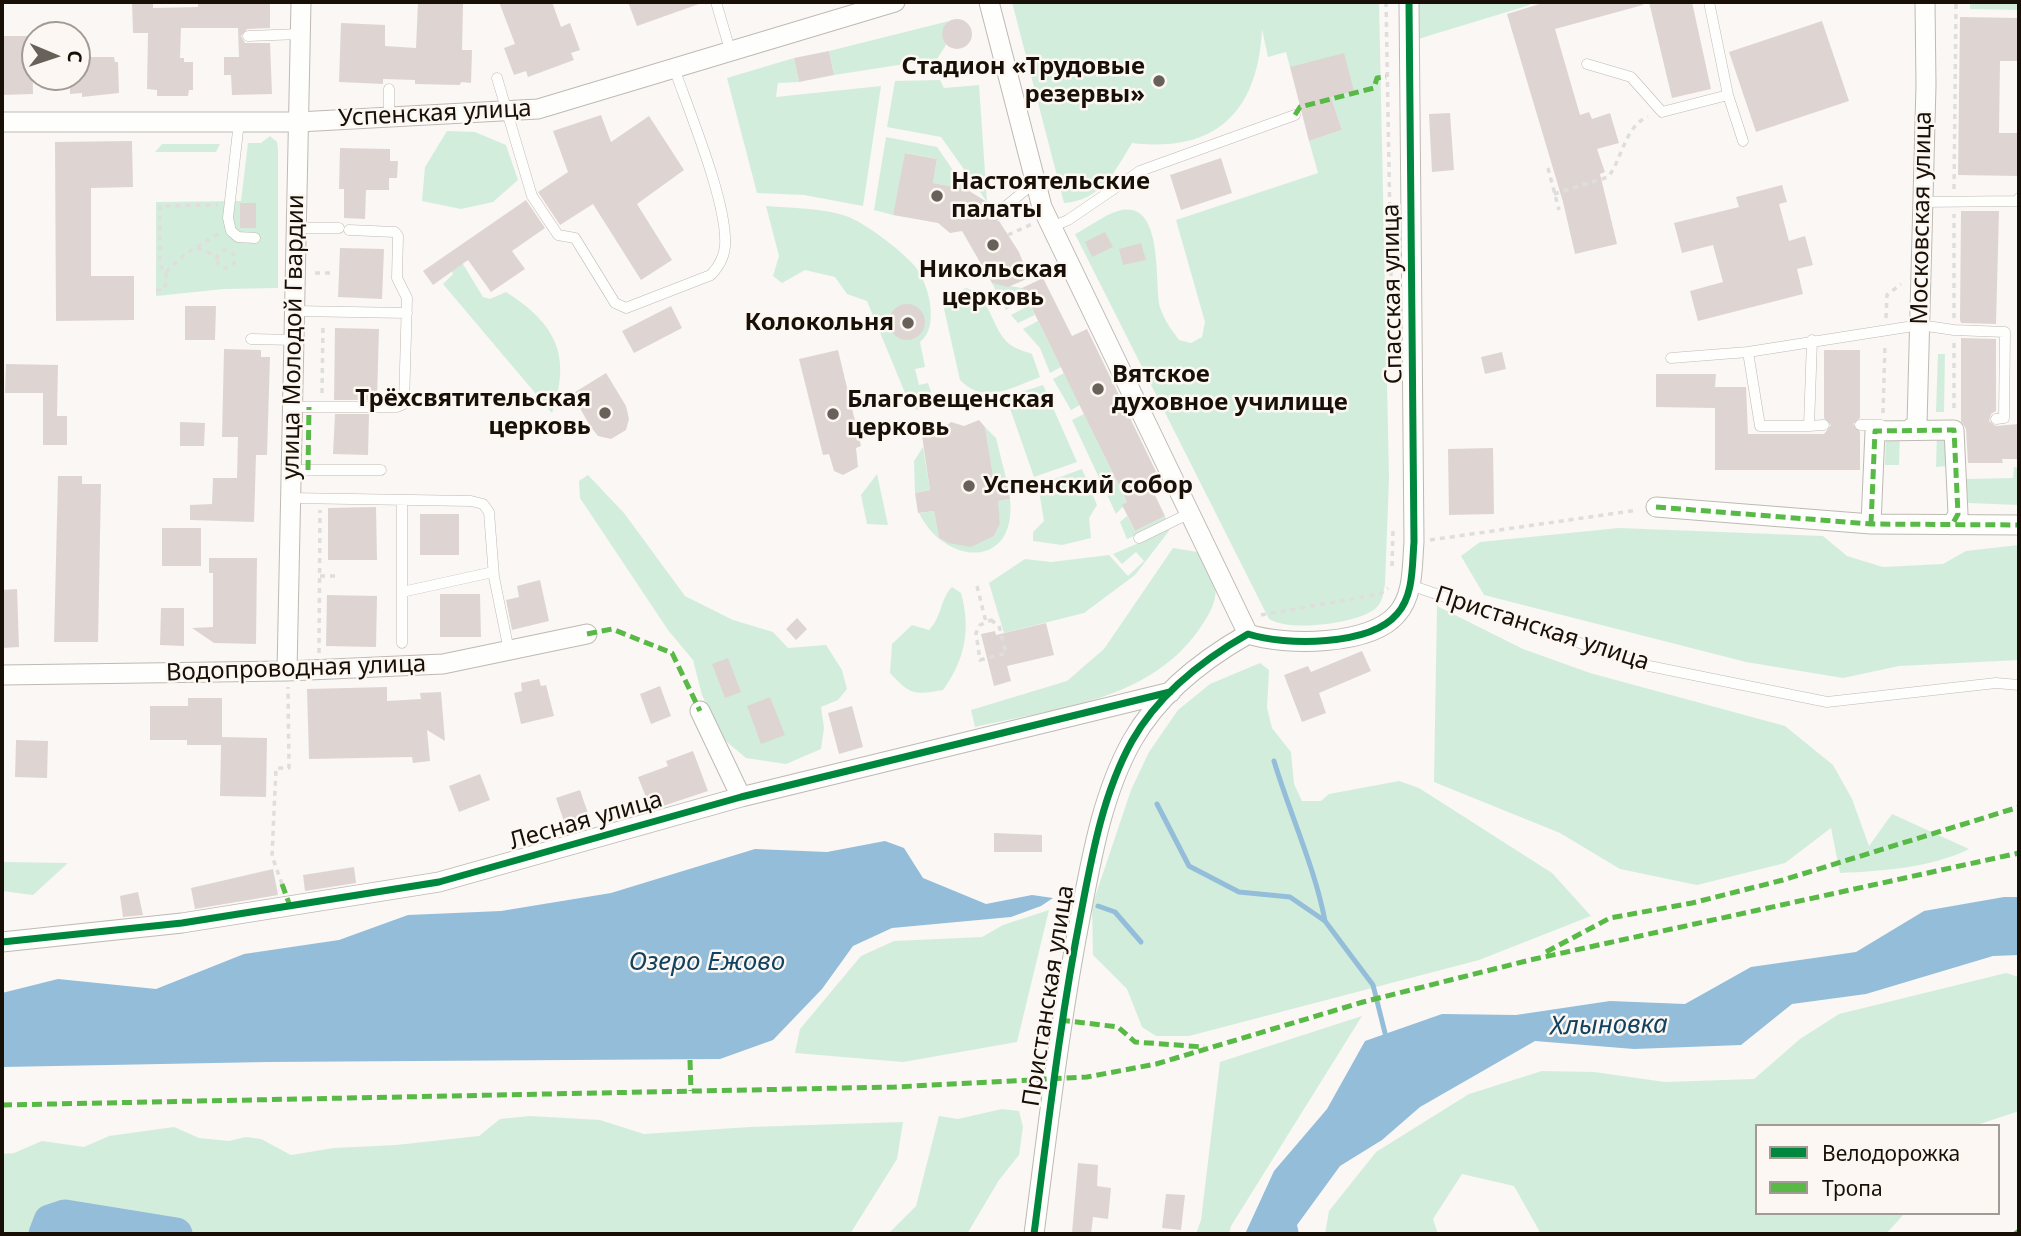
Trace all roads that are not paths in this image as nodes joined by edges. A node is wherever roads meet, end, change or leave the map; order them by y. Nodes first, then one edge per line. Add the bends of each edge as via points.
1 (301, 2) edge
2 (716, 2) edge
3 (895, 2) edge
4 (989, 2) edge
5 (1409, 2) edge
6 (1709, 2) edge
7 (1925, 2) edge
8 (300, 34) junction
9 (248, 36) dead end
10 (730, 50) junction
11 (1587, 64) dead end
12 (674, 68) junction
13 (497, 78) dead end
14 (390, 89) dead end
15 (1728, 95) junction
16 (506, 113) junction
17 (1295, 116) dead end
18 (388, 117) junction
19 (2, 122) edge
20 (239, 122) junction
21 (298, 122) junction
22 (1743, 141) dead end
23 (1034, 183) junction
24 (2019, 198) edge
25 (1921, 202) junction
26 (995, 215) dead end
27 (1049, 222) junction
28 (296, 228) junction
29 (255, 238) dead end
30 (295, 311) junction
31 (407, 313) junction
32 (1920, 325) junction
33 (251, 339) dead end
34 (294, 340) junction
35 (1812, 340) junction
36 (1748, 352) junction
37 (1671, 358) dead end
38 (292, 407) junction
39 (1996, 419) dead end
40 (1961, 421) dead end
41 (1824, 425) dead end
42 (1860, 425) dead end
43 (1809, 426) junction
44 (1914, 427) junction
45 (291, 470) junction
46 (381, 470) dead end
47 (291, 498) junction
48 (402, 500) junction
49 (1656, 507) road end
50 (1190, 513) junction
51 (1871, 524) junction
52 (1952, 525) junction
53 (2019, 525) edge
54 (1139, 538) dead end
55 (493, 572) junction
56 (1401, 583) junction
57 (402, 592) junction
58 (587, 634) dead end
59 (1248, 634) junction
60 (402, 643) dead end
61 (509, 651) junction
62 (287, 671) junction
63 (2, 675) edge
64 (2019, 685) edge
65 (1171, 692) junction
66 (700, 711) dead end
67 (741, 797) junction
68 (2, 942) edge
69 (1034, 1234) edge

1 - 8 street, улица Молодой Гвардии
2 - 10 lane
3 - 10 street, Успенская улица
4 - 23 street
5 - 56 street, Спасская улица via 1414,542
6 - 15 lane
7 - 25 street, Московская улица
8 - 9 lane
8 - 21 street, улица Молодой Гвардии
10 - 12 street, Успенская улица
11 - 15 lane via 1630,77 1662,112
12 - 16 street, Успенская улица via 538,109
12 - 16 lane via 724,218 725,248 711,275 638,306 626,308 615,303 575,238 558,235 532,196
13 - 16 lane
14 - 18 lane
15 - 22 lane
16 - 18 street, Успенская улица
17 - 27 lane via 1140,171 1068,220
18 - 21 street, Успенская улица
19 - 20 street, Успенская улица
20 - 21 street, Успенская улица
20 - 29 lane via 228,223 238,237
21 - 28 street, улица Молодой Гвардии
23 - 26 lane
23 - 27 street
24 - 25 lane
25 - 32 street, Московская улица
27 - 50 street
28 - 30 street, улица Молодой Гвардии
28 - 31 lane via 395,232 397,278 407,298
30 - 31 lane
30 - 34 street, улица Молодой Гвардии
31 - 38 lane via 404,404
32 - 35 lane
32 - 39 lane via 2005,331 2004,418
32 - 44 street, Московская улица
33 - 34 lane
34 - 38 street, улица Молодой Гвардии
35 - 36 lane
35 - 43 lane
36 - 37 lane
36 - 43 lane via 1760,426
38 - 45 street, улица Молодой Гвардии
40 - 44 lane
41 - 43 lane
42 - 44 lane
44 - 51 street via 1875,431
44 - 52 street via 1954,430 1958,514
45 - 46 lane
45 - 47 street, улица Молодой Гвардии
47 - 48 lane
47 - 62 street, улица Молодой Гвардии
48 - 55 lane via 483,504 489,512
48 - 57 lane
49 - 51 street
50 - 54 lane
50 - 59 street
51 - 52 street
52 - 53 street
55 - 57 lane
55 - 61 lane
56 - 59 street, Пристанская улица via 1398,614 1365,631 1290,643
56 - 64 lane, Пристанская улица via 1644,665 1827,702 1996,683
57 - 60 lane
58 - 61 street, Водопроводная улица
59 - 65 street, Пристанская улица
61 - 62 street, Водопроводная улица via 443,664
62 - 63 street, Водопроводная улица
65 - 67 street, Лесная улица
65 - 69 street, Пристанская улица via 1133,740 1101,822 1060,1020
66 - 67 street
67 - 68 street, Лесная улица via 439,882 183,923

